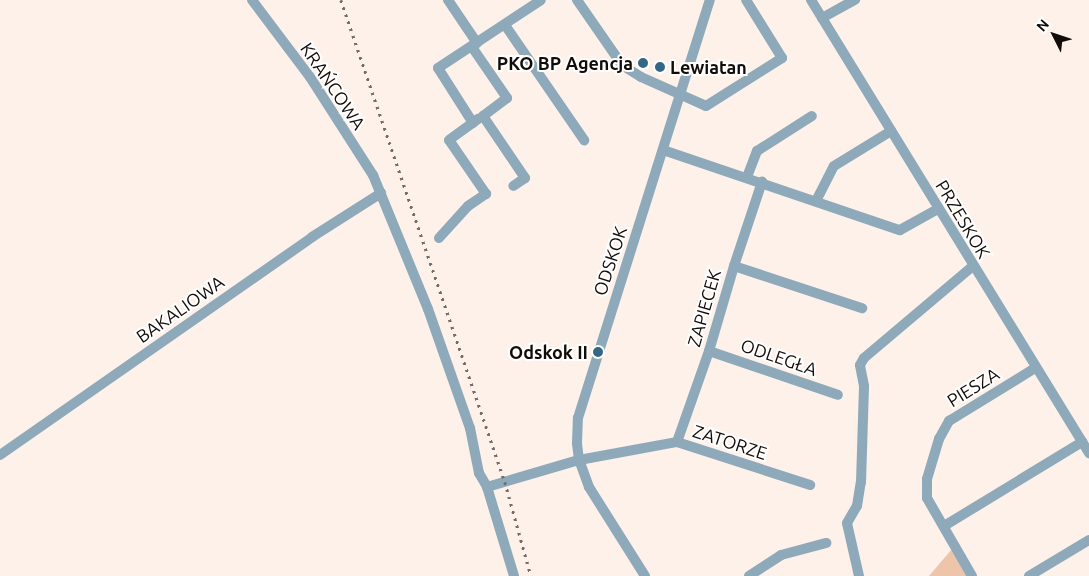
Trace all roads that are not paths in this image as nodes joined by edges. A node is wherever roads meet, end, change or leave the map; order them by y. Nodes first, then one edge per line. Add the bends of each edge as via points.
1 (252, 0) edge
2 (448, 0) edge
3 (577, 0) edge
4 (710, 0) edge
5 (746, 0) edge
6 (811, 0) edge
7 (855, 0) edge
8 (536, 1) edge
9 (822, 18) junction
10 (505, 26) junction
11 (474, 45) junction
12 (680, 94) junction
13 (483, 116) junction
14 (812, 116) dead end
15 (473, 123) junction
16 (891, 131) junction
17 (584, 140) dead end
18 (663, 150) junction
19 (747, 177) junction
20 (762, 182) junction
21 (513, 186) dead end
22 (381, 194) junction
23 (816, 201) junction
24 (938, 208) junction
25 (440, 238) dead end
26 (734, 266) junction
27 (973, 266) junction
28 (862, 308) dead end
29 (709, 351) junction
30 (1035, 368) junction
31 (838, 394) dead end
32 (677, 442) junction
33 (1082, 442) junction
34 (1089, 453) edge
35 (0, 455) edge
36 (579, 460) junction
37 (810, 485) dead end
38 (487, 487) junction
39 (944, 526) junction
40 (1089, 540) edge
41 (826, 543) dead end
42 (514, 576) edge
43 (645, 576) edge
44 (749, 576) edge
45 (859, 576) edge
46 (972, 576) edge
47 (1029, 576) edge

1 - 22 street, KRAŃCOWA via 310,77 373,175
2 - 11 street
3 - 12 street via 622,65
4 - 12 street, ODSKOK
5 - 12 street via 782,58 706,106
6 - 9 street, PRZESKOK
7 - 9 street
8 - 10 street
9 - 16 street, PRZESKOK
10 - 11 street
10 - 17 street
11 - 13 street via 507,98
11 - 15 street via 438,68
12 - 18 street, ODSKOK
13 - 15 street
13 - 21 street via 525,178
14 - 19 street via 757,151
15 - 25 street via 449,140 486,194 468,206
16 - 23 street via 834,166
16 - 24 street, PRZESKOK
18 - 19 street
18 - 36 street, ODSKOK via 581,406 577,430
19 - 20 street
20 - 23 street
20 - 26 street, ZAPIECEK
22 - 35 street, BAKALIOWA via 312,237
22 - 38 street, KRAŃCOWA via 428,309 470,428 479,473
23 - 24 street via 900,230
24 - 27 street, PRZESKOK
26 - 28 street
26 - 29 street, ZAPIECEK
27 - 30 street, PRZESKOK
27 - 45 street via 864,358 860,365 864,386 861,482 857,506 847,523
29 - 31 street, ODLEGŁA
29 - 32 street, ZAPIECEK
30 - 33 street, PRZESKOK
30 - 39 street, PIESZA via 955,416 944,427 926,490 927,498
32 - 36 street, ZATORZE
32 - 37 street, ZATORZE
33 - 34 street, PRZESKOK
33 - 39 street
36 - 38 street
36 - 43 street via 592,494
38 - 42 street, KRAŃCOWA
39 - 46 street, PIESZA
40 - 47 street
41 - 44 street via 781,555

